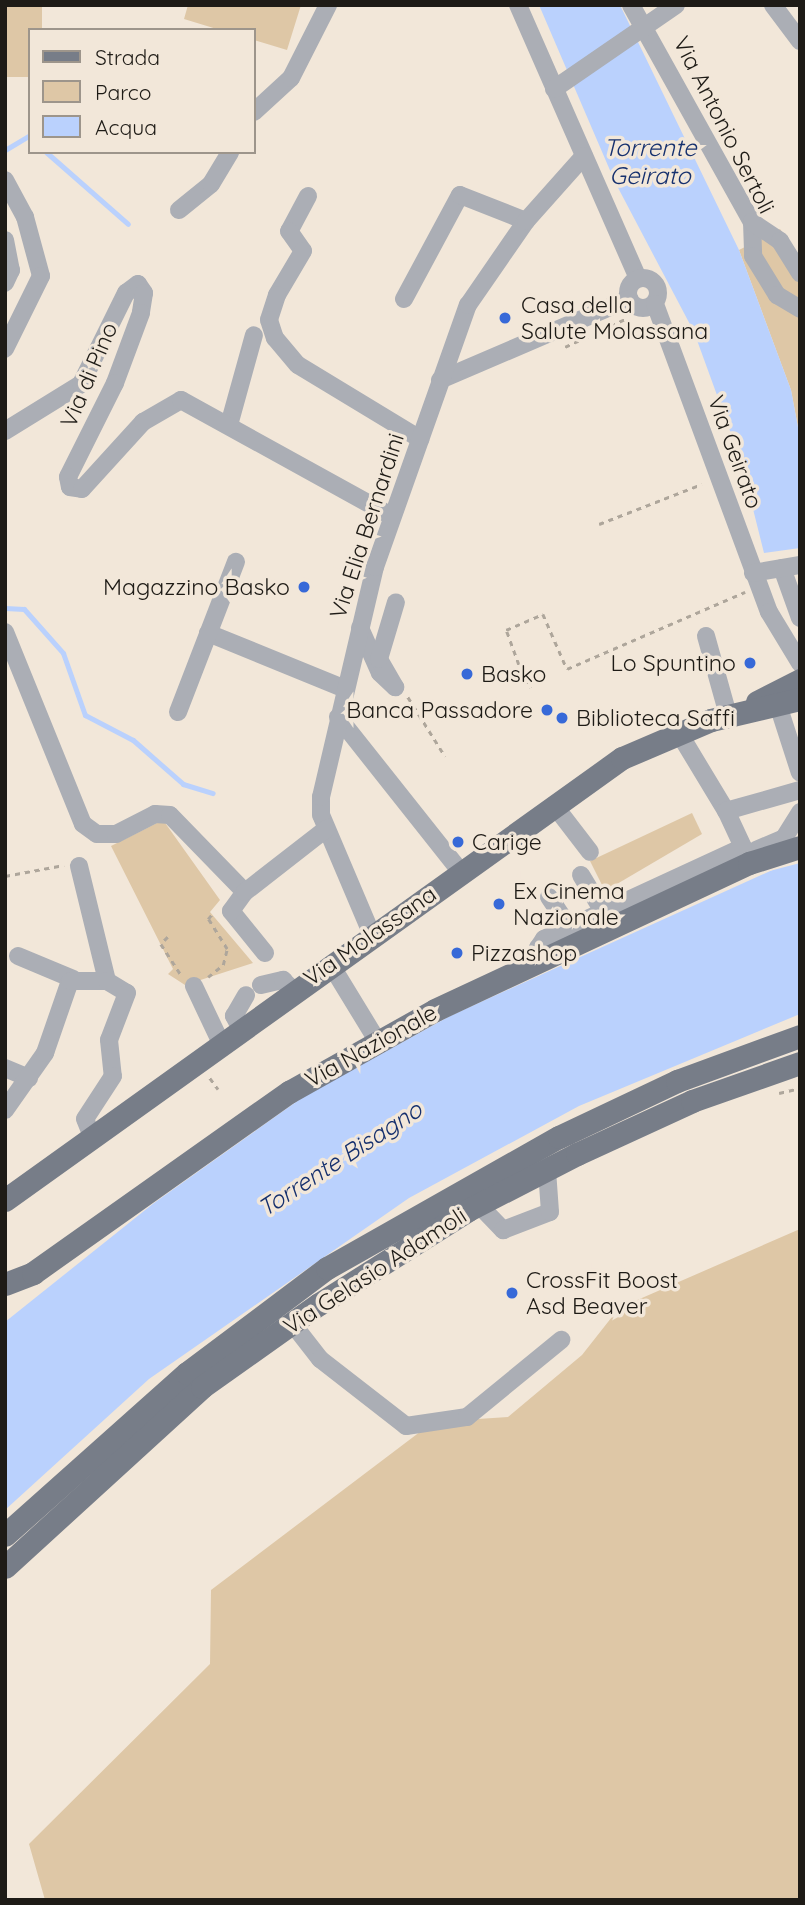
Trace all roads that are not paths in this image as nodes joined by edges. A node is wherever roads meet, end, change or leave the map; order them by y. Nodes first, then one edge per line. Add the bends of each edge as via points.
1 (328, 5) edge
2 (518, 5) edge
3 (631, 5) edge
4 (676, 5) edge
5 (773, 5) edge
6 (643, 26) junction
7 (800, 41) edge
8 (554, 89) junction
9 (256, 110) edge
10 (229, 154) edge
11 (584, 156) junction
12 (5, 180) edge
13 (308, 196) dead end
14 (179, 209) dead end
15 (526, 220) junction
16 (752, 222) junction
17 (5, 240) edge
18 (800, 273) edge
19 (638, 278) junction
20 (5, 283) edge
21 (404, 299) dead end
22 (799, 301) edge
23 (641, 304) junction
24 (254, 335) dead end
25 (5, 349) edge
26 (440, 380) junction
27 (229, 425) junction
28 (5, 431) edge
29 (420, 439) junction
30 (391, 516) junction
31 (236, 562) dead end
32 (795, 568) edge
33 (756, 579) junction
34 (396, 602) dead end
35 (771, 617) junction
36 (800, 618) edge
37 (360, 628) junction
38 (5, 632) edge
39 (208, 633) junction
40 (706, 636) dead end
41 (800, 644) edge
42 (800, 663) edge
43 (800, 680) edge
44 (342, 688) junction
45 (789, 702) edge
46 (178, 712) dead end
47 (738, 712) junction
48 (338, 717) junction
49 (679, 733) junction
50 (800, 773) edge
51 (800, 790) edge
52 (554, 805) junction
53 (726, 811) junction
54 (800, 812) edge
55 (326, 829) junction
56 (800, 847) edge
57 (590, 852) dead end
58 (746, 855) junction
59 (800, 856) edge
60 (79, 866) dead end
61 (461, 872) junction
62 (581, 875) dead end
63 (244, 892) junction
64 (549, 897) dead end
65 (604, 913) junction
66 (372, 935) junction
67 (575, 937) junction
68 (265, 953) dead end
69 (18, 956) dead end
70 (331, 965) junction
71 (73, 979) junction
72 (107, 981) junction
73 (194, 981) road end
74 (293, 990) junction
75 (241, 1029) junction
76 (800, 1036) edge
77 (222, 1042) junction
78 (377, 1042) junction
79 (800, 1063) edge
80 (5, 1068) edge
81 (800, 1075) edge
82 (757, 1077) junction
83 (29, 1079) junction
84 (5, 1110) edge
85 (92, 1136) junction
86 (547, 1170) junction
87 (7, 1201) edge
88 (479, 1205) junction
89 (11, 1279) edge
90 (292, 1323) junction
91 (561, 1340) dead end
92 (5, 1535) edge
93 (5, 1567) edge

1 - 9 street via 291,78
2 - 8 street, Via Geirato
3 - 6 street
4 - 6 street, Via Antonio Sertoli
5 - 7 street
6 - 8 street
6 - 16 street, Via Antonio Sertoli
8 - 11 street, Via Geirato
10 - 14 street via 212,184
11 - 15 street, Via Elia Bernardini
11 - 19 street, Via Geirato
12 - 25 street via 25,217 41,276
13 - 29 street via 289,231 303,251 277,295 269,320 275,338 298,365
15 - 21 street via 460,195
15 - 26 street, Via Elia Bernardini via 468,305
16 - 18 street via 780,241
16 - 22 street, Via Antonio Sertoli via 753,256 777,295
17 - 20 street via 11,270
19 - 23 street
19 - 23 street, Via Geirato via 656,285
23 - 26 street
23 - 33 street, Via Geirato via 718,477
24 - 27 street
26 - 29 street, Via Elia Bernardini
27 - 28 street, Via di Pino via 181,400 165,406 85,487 70,487 68,477 116,383 141,313 144,293 138,284 128,289 81,384
27 - 30 street, Via di Pino
29 - 30 street, Via Elia Bernardini
30 - 37 street, Via Elia Bernardini
31 - 39 street
32 - 33 street
32 - 36 street
33 - 35 street, Via Geirato
34 - 37 street via 379,659 395,687 380,673
35 - 41 street, Via Geirato
35 - 42 street, Via Geirato
37 - 44 street, Via Elia Bernardini
38 - 63 street via 83,824 97,834 116,834 155,814 170,815
39 - 44 street
39 - 46 street
40 - 47 street
43 - 47 main road, Via Molassana
44 - 48 street, Via Elia Bernardini
45 - 47 main road, Via Molassana
45 - 50 street
47 - 49 main road, Via Molassana
48 - 55 street, Via Elia Bernardini via 321,797
48 - 61 street
49 - 52 main road, Via Molassana via 622,758
49 - 53 street
51 - 53 street
52 - 57 street
52 - 61 main road, Via Molassana
53 - 58 street
54 - 58 street via 784,838
55 - 63 street
55 - 66 street, Via Elia Bernardini
56 - 58 main road, Via Nazionale
58 - 59 street, Via Nazionale
58 - 65 street
58 - 67 main road, Via Nazionale
60 - 72 street
61 - 66 main road, Via Molassana
62 - 65 street
63 - 68 street via 231,911
64 - 67 street
65 - 67 street
66 - 70 main road, Via Molassana
67 - 78 main road, Via Nazionale
69 - 71 street
70 - 74 main road, Via Molassana
70 - 78 street
71 - 72 street
71 - 83 street
72 - 85 street via 127,993 110,1040 113,1076 85,1119
73 - 77 street
74 - 75 main road, Via Molassana
74 - 75 street via 283,980 254,990 234,1016
75 - 77 main road, Via Molassana
76 - 92 main road, Via Gelasio Adamoli via 677,1081 559,1137 327,1268 187,1373
77 - 85 main road, Via Molassana
78 - 89 main road, Via Nazionale via 196,1153
79 - 82 main road, Via Gelasio Adamoli
80 - 83 street
81 - 82 main road
82 - 86 main road, Via Gelasio Adamoli
83 - 84 street
85 - 87 main road, Via Molassana
86 - 88 main road, Via Gelasio Adamoli
86 - 88 street via 550,1212 503,1230
88 - 90 main road, Via Gelasio Adamoli
90 - 91 street via 320,1359 406,1426 467,1417
90 - 93 main road, Via Gelasio Adamoli via 201,1387

